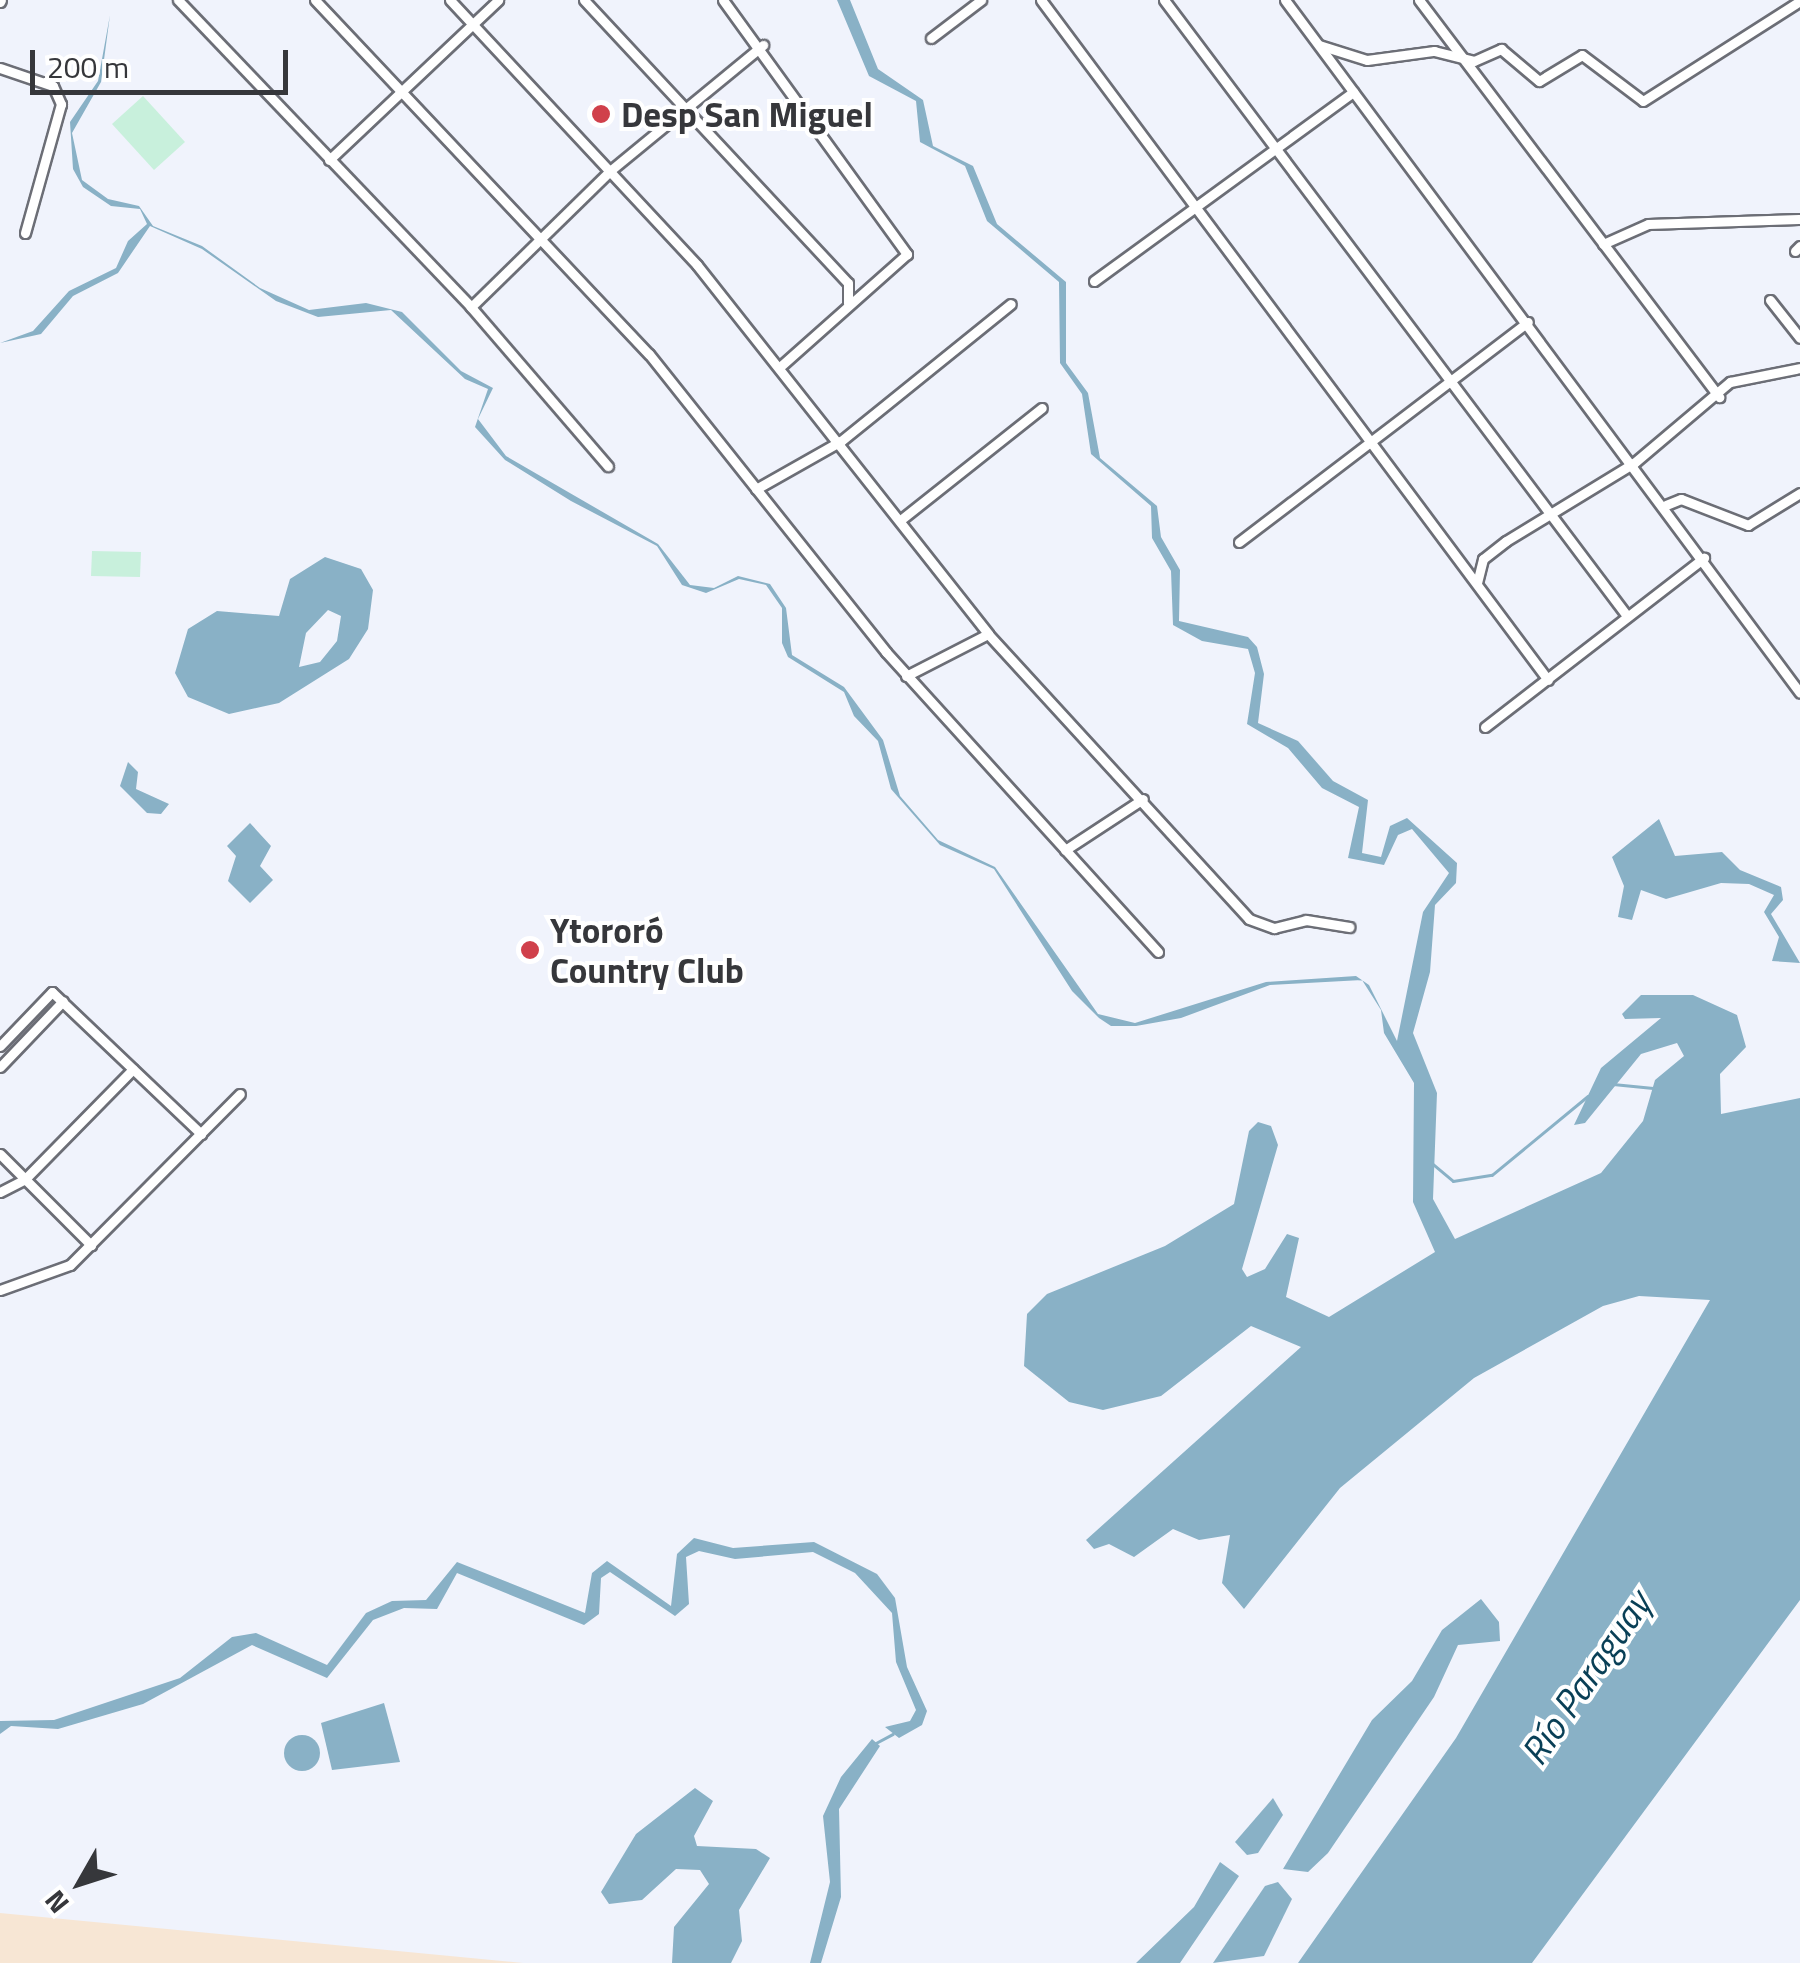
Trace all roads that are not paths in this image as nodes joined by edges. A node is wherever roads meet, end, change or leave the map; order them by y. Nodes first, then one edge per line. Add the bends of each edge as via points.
1 (315, 0) edge
2 (450, 0) edge
3 (498, 0) edge
4 (584, 0) edge
5 (723, 0) edge
6 (981, 0) edge
7 (1040, 0) edge
8 (1164, 0) edge
9 (1285, 0) edge
10 (1419, 0) edge
11 (1800, 1) edge
12 (186, 2) edge
13 (472, 24) junction
14 (931, 38) dead end
15 (763, 46) junction
16 (1319, 46) junction
17 (1466, 62) junction
18 (0, 68) edge
19 (401, 90) junction
20 (1352, 92) junction
21 (684, 104) junction
22 (1274, 148) junction
23 (329, 160) junction
24 (611, 170) junction
25 (1194, 207) junction
26 (1800, 219) edge
27 (24, 233) dead end
28 (538, 240) junction
29 (1603, 244) junction
30 (1094, 281) dead end
31 (1770, 300) dead end
32 (1011, 304) dead end
33 (848, 306) junction
34 (471, 307) junction
35 (1528, 322) junction
36 (1800, 338) edge
37 (782, 366) junction
38 (1800, 368) edge
39 (1700, 373) junction
40 (1448, 379) junction
41 (1730, 382) junction
42 (1719, 397) junction
43 (1042, 408) dead end
44 (1369, 438) junction
45 (841, 441) junction
46 (1634, 463) junction
47 (608, 466) dead end
48 (756, 489) junction
49 (1800, 493) edge
50 (1666, 505) junction
51 (1549, 513) junction
52 (903, 518) junction
53 (1239, 542) dead end
54 (1455, 553) junction
55 (1704, 558) junction
56 (1483, 559) junction
57 (1477, 584) junction
58 (1627, 616) junction
59 (988, 634) junction
60 (906, 676) junction
61 (1548, 680) junction
62 (1800, 693) edge
63 (1485, 727) dead end
64 (1144, 799) junction
65 (1065, 850) junction
66 (1349, 926) dead end
67 (1158, 952) dead end
68 (63, 1002) junction
69 (0, 1046) edge
70 (0, 1067) edge
71 (133, 1069) junction
72 (240, 1094) dead end
73 (201, 1134) junction
74 (0, 1154) edge
75 (25, 1179) junction
76 (0, 1192) edge
77 (91, 1245) junction
78 (0, 1290) edge

1 - 19 street
2 - 13 street
3 - 13 street
4 - 21 street
5 - 15 street
6 - 14 street
7 - 25 street
8 - 22 street
9 - 16 street
10 - 17 street
11 - 17 street via 1644,101 1582,56 1539,81 1501,49
12 - 23 street
13 - 19 street
13 - 24 street
15 - 21 street
15 - 33 street via 907,254
16 - 17 street via 1367,60 1422,50
16 - 20 street
17 - 29 street
18 - 27 street via 53,86 61,104
19 - 23 street
19 - 28 street
20 - 22 street
20 - 35 street
21 - 24 street
21 - 33 street via 848,283
22 - 25 street
22 - 40 street
23 - 34 street
24 - 28 street
24 - 37 street
25 - 30 street
25 - 44 street
26 - 29 street via 1648,224
28 - 34 street
28 - 48 street via 649,354
29 - 39 street
31 - 36 street
32 - 45 street
33 - 37 street
34 - 47 street
35 - 40 street
35 - 46 street
37 - 45 street
38 - 41 street
39 - 41 street
39 - 42 street
40 - 44 street
40 - 51 street
41 - 42 street
42 - 46 street
43 - 52 street
44 - 53 street
44 - 54 street
45 - 48 street
45 - 52 street
46 - 50 street
46 - 51 street
48 - 60 street
49 - 50 street via 1748,524 1681,499
50 - 55 street
51 - 56 street
51 - 58 street
52 - 59 street
54 - 56 street
54 - 57 street
55 - 58 street
55 - 62 street
56 - 57 street
57 - 61 street
58 - 61 street
59 - 60 street
59 - 64 street
60 - 65 street
61 - 63 street
64 - 65 street
64 - 66 street via 1256,924
65 - 67 street
68 - 69 street via 52,992
68 - 70 street
68 - 71 street
71 - 73 street
71 - 75 street
72 - 73 street
73 - 77 street
74 - 75 street
75 - 76 street
75 - 77 street
77 - 78 street via 56,1272

